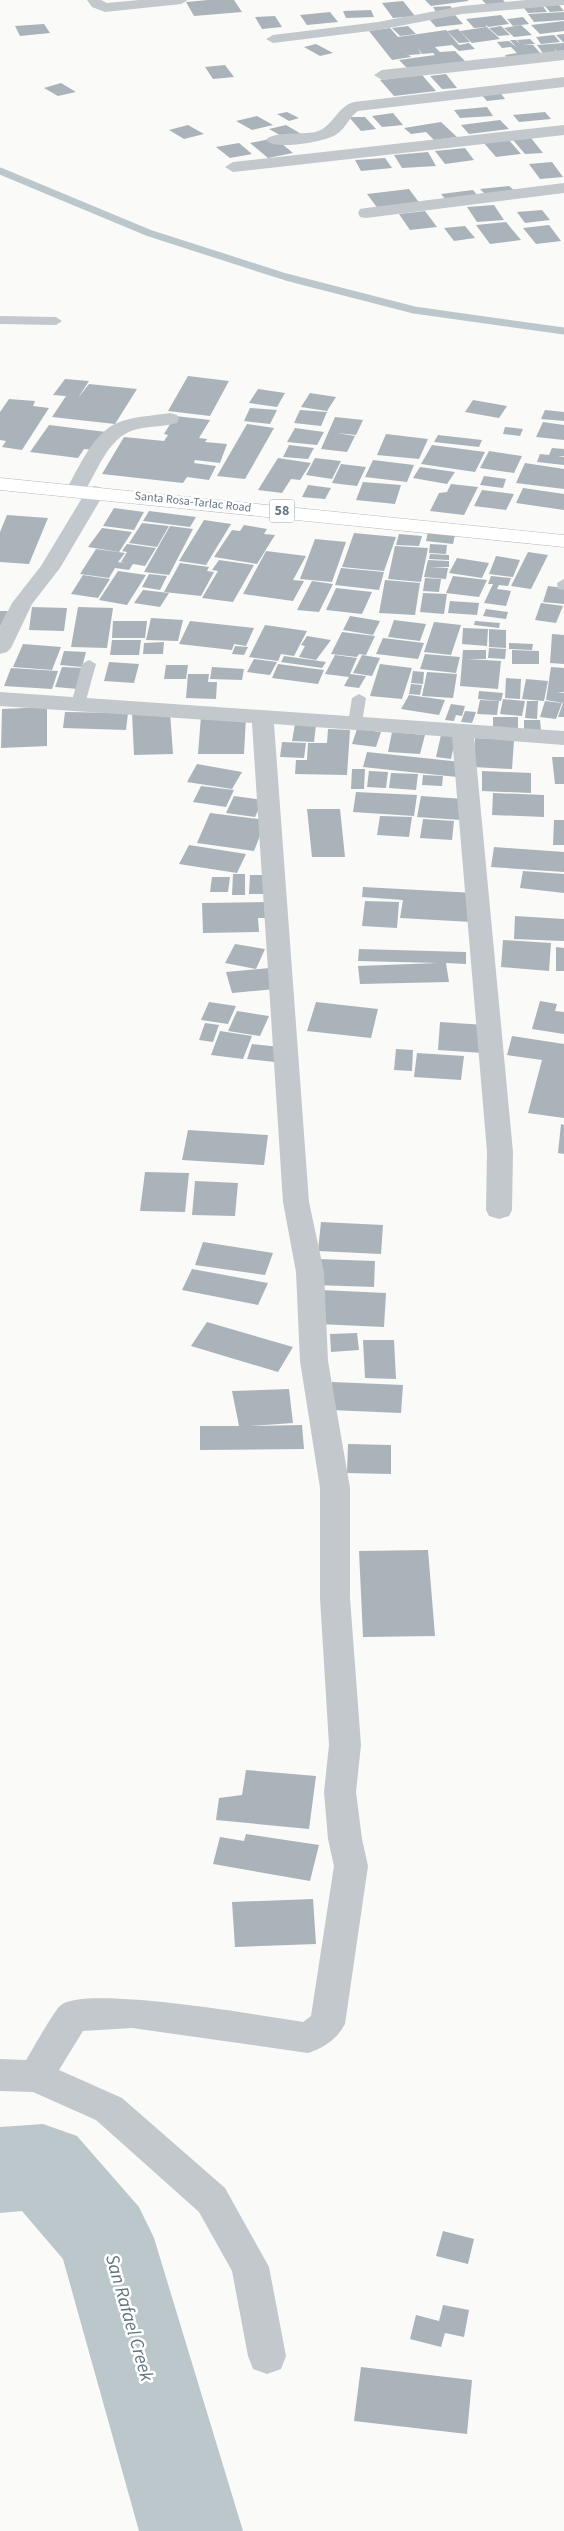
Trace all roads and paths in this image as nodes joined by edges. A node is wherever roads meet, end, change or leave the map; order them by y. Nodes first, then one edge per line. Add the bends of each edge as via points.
1 (94, 0) edge
2 (181, 0) edge
3 (564, 1) edge
4 (273, 39) dead end
5 (564, 55) edge
6 (382, 75) dead end
7 (564, 82) edge
8 (564, 130) edge
9 (274, 140) dead end
10 (234, 167) dead end
11 (564, 188) edge
12 (366, 213) dead end
13 (0, 320) edge
14 (56, 321) dead end
15 (170, 419) dead end
16 (0, 484) edge
17 (86, 491) junction
18 (564, 540) edge
19 (0, 648) edge
20 (89, 664) dead end
21 (359, 698) dead end
22 (0, 699) edge
23 (78, 704) junction
24 (262, 716) junction
25 (355, 723) junction
26 (462, 730) junction
27 (564, 738) edge
28 (499, 1210) dead end
29 (0, 2075) edge
30 (36, 2076) junction
31 (267, 2356) dead end

1 - 2 street via 105,8
3 - 4 street via 462,10 378,26
5 - 6 street
7 - 9 street via 354,107 345,111 336,128 323,135
8 - 10 street
11 - 12 street
13 - 14 lane
15 - 17 street via 124,427 114,433 99,452
16 - 17 highway, Santa Rosa-Tarlac Road / 58
17 - 18 highway, Santa Rosa-Tarlac Road / 58
17 - 19 street via 50,568 22,603
20 - 23 lane
21 - 25 lane
22 - 23 street
23 - 24 street
24 - 25 street
24 - 30 street via 296,1202 310,1272 314,1361 335,1488 335,1598 345,1745 340,1792 351,1866 327,2024 308,2038 132,2013 73,2016
25 - 26 street
26 - 27 street
26 - 28 street via 497,1117
29 - 30 street
30 - 31 street via 109,2108 212,2200 250,2266

